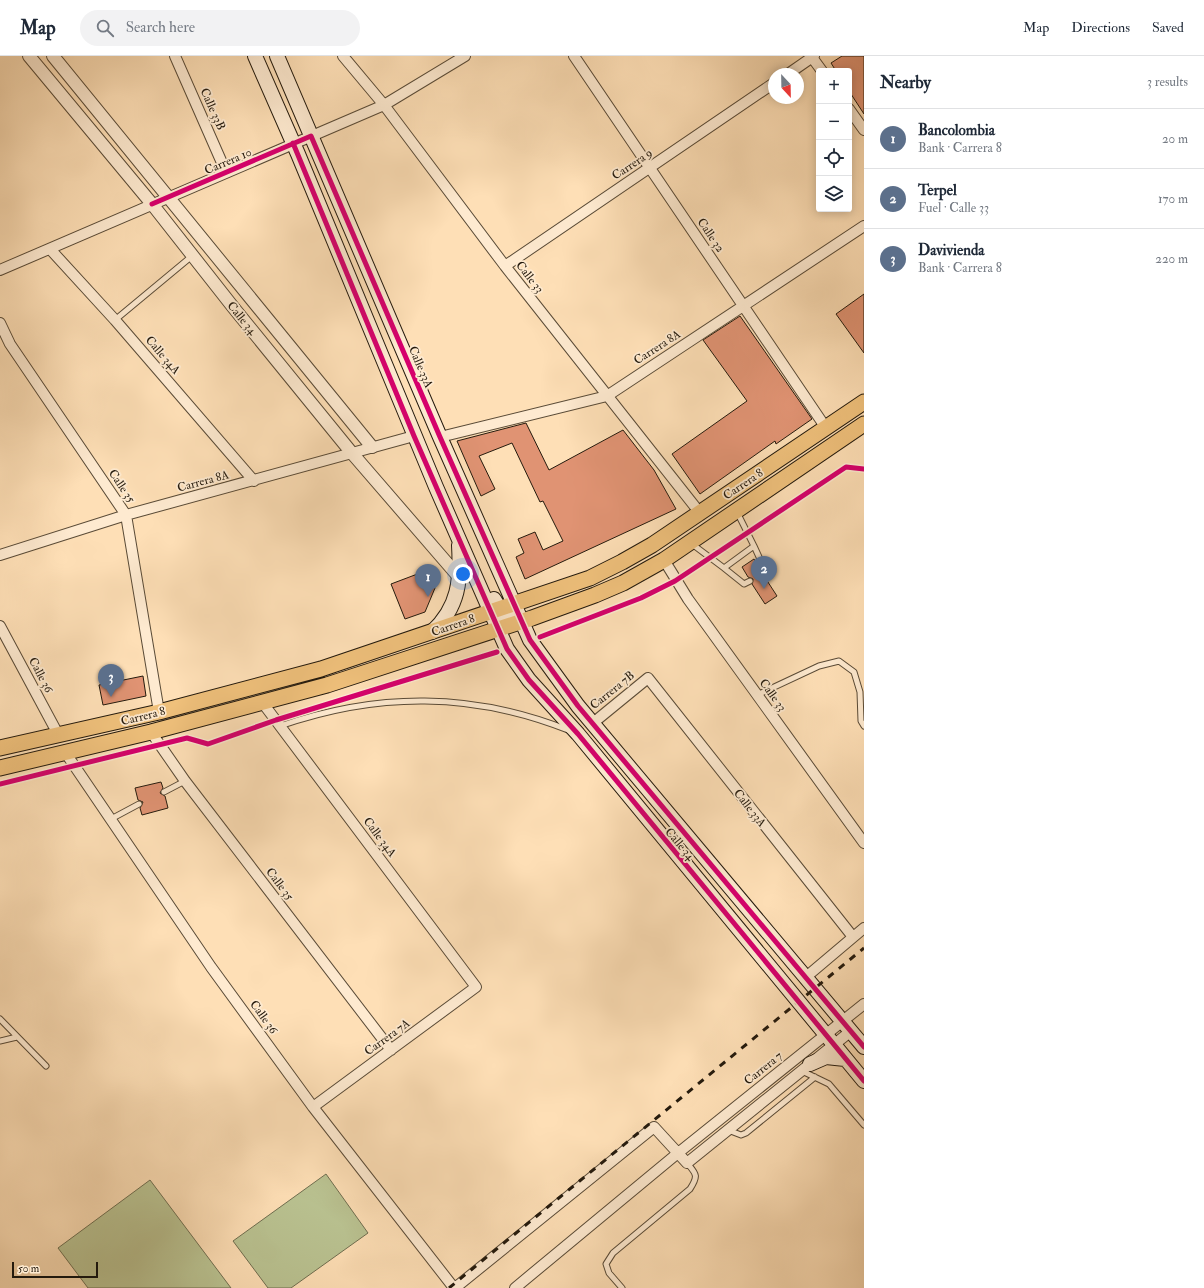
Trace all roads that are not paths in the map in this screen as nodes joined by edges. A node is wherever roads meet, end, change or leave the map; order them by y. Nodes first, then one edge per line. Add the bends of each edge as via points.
1 (29, 56) edge
2 (53, 56) edge
3 (175, 56) edge
4 (255, 56) edge
5 (277, 56) edge
6 (343, 56) edge
7 (465, 56) edge
8 (574, 56) edge
9 (813, 56) edge
10 (796, 68) edge
11 (820, 68) edge
12 (768, 87) edge
13 (384, 105) junction
14 (852, 113) edge
15 (864, 130) edge
16 (311, 136) junction
17 (293, 143) junction
18 (650, 168) junction
19 (226, 172) junction
20 (169, 196) junction
21 (152, 204) junction
22 (864, 226) edge
23 (50, 249) junction
24 (192, 256) junction
25 (505, 266) junction
26 (0, 270) edge
27 (247, 296) junction
28 (744, 305) junction
29 (233, 306) junction
30 (115, 320) junction
31 (0, 324) edge
32 (607, 396) junction
33 (864, 402) edge
34 (864, 424) edge
35 (826, 428) junction
36 (414, 436) junction
37 (440, 437) junction
38 (372, 447) junction
39 (351, 452) junction
40 (254, 481) junction
41 (436, 486) junction
42 (736, 510) junction
43 (700, 513) junction
44 (126, 515) junction
45 (458, 537) junction
46 (689, 542) junction
47 (754, 546) junction
48 (0, 555) edge
49 (664, 560) junction
50 (724, 568) junction
51 (762, 573) dead end
52 (459, 577) junction
53 (750, 581) dead end
54 (514, 605) junction
55 (495, 611) junction
56 (521, 622) junction
57 (0, 626) edge
58 (499, 629) junction
59 (432, 633) junction
60 (648, 678) joint
61 (757, 695) junction
62 (262, 702) junction
63 (159, 712) junction
64 (593, 723) junction
65 (280, 726) junction
66 (864, 726) edge
67 (151, 732) junction
68 (578, 734) junction
69 (59, 736) junction
70 (0, 748) edge
71 (65, 752) junction
72 (0, 768) edge
73 (185, 781) junction
74 (164, 792) dead end
75 (139, 804) dead end
76 (111, 819) junction
77 (676, 823) junction
78 (660, 836) junction
79 (864, 843) edge
80 (864, 928) edge
81 (853, 937) junction
82 (806, 977) junction
83 (476, 987) joint
84 (864, 1004) edge
85 (0, 1019) edge
86 (847, 1026) junction
87 (17, 1037) junction
88 (830, 1040) junction
89 (0, 1041) edge
90 (864, 1047) edge
91 (391, 1050) junction
92 (845, 1059) junction
93 (46, 1066) dead end
94 (809, 1071) junction
95 (864, 1082) edge
96 (313, 1107) junction
97 (864, 1126) edge
98 (728, 1130) junction
99 (678, 1153) junction
100 (687, 1163) junction
101 (455, 1288) edge
102 (515, 1288) edge
103 (622, 1288) edge

1 - 21 street, Calle 34
2 - 20 street, Calle 34
3 - 19 street, Calle 33B
4 - 17 main road
5 - 16 main road, Calle 33A
6 - 13 street, Calle 33
7 - 13 street, Carrera 10
8 - 18 street, Calle 32
9 - 10 street
9 - 11 street
12 - 18 street, Carrera 9
13 - 16 street, Carrera 10
13 - 25 street, Calle 33
14 - 15 street
16 - 17 street, Carrera 10
16 - 37 main road, Calle 33A
17 - 19 street, Carrera 10
17 - 36 main road
18 - 25 street, Carrera 9
18 - 28 street, Calle 32
19 - 20 street, Carrera 10
20 - 21 street, Carrera 10
20 - 27 street, Calle 34
21 - 23 street, Carrera 10
21 - 24 street, Calle 34
22 - 28 street, Carrera 8A
23 - 26 street, Carrera 10
23 - 30 street, Calle 34A
24 - 29 street, Calle 34
24 - 30 lane
25 - 32 street, Calle 33
27 - 29 street
27 - 38 street, Calle 34
28 - 32 street, Carrera 8A
28 - 35 street, Calle 32
29 - 39 street, Calle 34
30 - 40 street, Calle 34A
31 - 44 street, Calle 35 via 17,355
32 - 37 street, Carrera 8A
32 - 43 street, Calle 33
33 - 35 main road, Carrera 8
34 - 42 main road, Carrera 8
35 - 43 main road, Carrera 8
36 - 38 street, Carrera 8A
36 - 41 main road
37 - 54 main road, Calle 33A
38 - 39 street, Carrera 8A
39 - 40 street, Carrera 8A
39 - 52 street, Calle 34
40 - 44 street, Carrera 8A
41 - 45 main road
41 - 55 main road via 451,503
42 - 46 main road, Carrera 8
42 - 47 lane
43 - 54 main road, Carrera 8 via 622,562 590,578
44 - 48 street, Carrera 8A
44 - 63 street, Calle 35
45 - 52 main road
45 - 55 main road
46 - 49 main road, Carrera 8
46 - 50 lane
47 - 50 lane
47 - 51 lane via 765,570
49 - 56 main road, Carrera 8 via 623,583
49 - 61 street, Calle 33 via 684,593
50 - 53 lane via 744,584
52 - 59 main road via 452,607 443,622
54 - 55 main road, Carrera 8
54 - 56 main road, Calle 34
55 - 56 main road
55 - 58 main road, Calle 34
55 - 59 main road, Carrera 8
56 - 58 main road, Carrera 8
56 - 64 main road, Calle 34 via 543,659
57 - 69 street, Calle 36
58 - 62 main road, Carrera 8 via 327,685
58 - 68 main road, Calle 34 via 507,649 529,680
59 - 63 main road, Carrera 8 via 321,669
60 - 64 street, Carrera 7B
60 - 81 street, Calle 33A
61 - 66 lane via 819,666 839,661 854,672 860,692 861,721
61 - 79 street, Calle 33
62 - 65 street, Calle 34A
62 - 67 main road, Carrera 8
63 - 69 main road, Carrera 8
64 - 77 main road, Calle 34
65 - 68 lane via 311,715 348,707 431,700 491,707 543,720
65 - 83 street, Calle 34A
67 - 71 main road, Carrera 8
67 - 73 street, Calle 35
68 - 78 main road, Calle 34
69 - 70 main road, Carrera 8
71 - 72 main road, Carrera 8
71 - 76 street, Calle 36
73 - 74 lane
73 - 91 street, Calle 35
75 - 76 lane
76 - 96 street, Calle 36 via 211,967
77 - 78 main road
77 - 82 main road, Calle 34
78 - 88 main road, Calle 34
80 - 81 street
81 - 82 street
82 - 86 main road, Calle 34
83 - 91 street, Carrera 7A
84 - 86 street, Carrera 7
85 - 87 lane
86 - 88 street, Carrera 7
86 - 90 main road, Calle 34
87 - 89 lane
87 - 93 lane
88 - 92 main road, Calle 34
88 - 94 street, Carrera 7
88 - 99 street, Carrera 7
91 - 96 street, Carrera 7A
92 - 94 main road via 826,1057
92 - 95 main road, Calle 34
94 - 97 lane via 829,1084
94 - 98 street, Carrera 7
94 - 98 lane via 746,1133 741,1135
96 - 101 street, Calle 36
98 - 100 street, Carrera 7
99 - 100 street
99 - 101 street via 654,1127
99 - 102 street, Carrera 7
100 - 103 lane via 695,1173 696,1179 690,1189 613,1254 606,1264 609,1273

